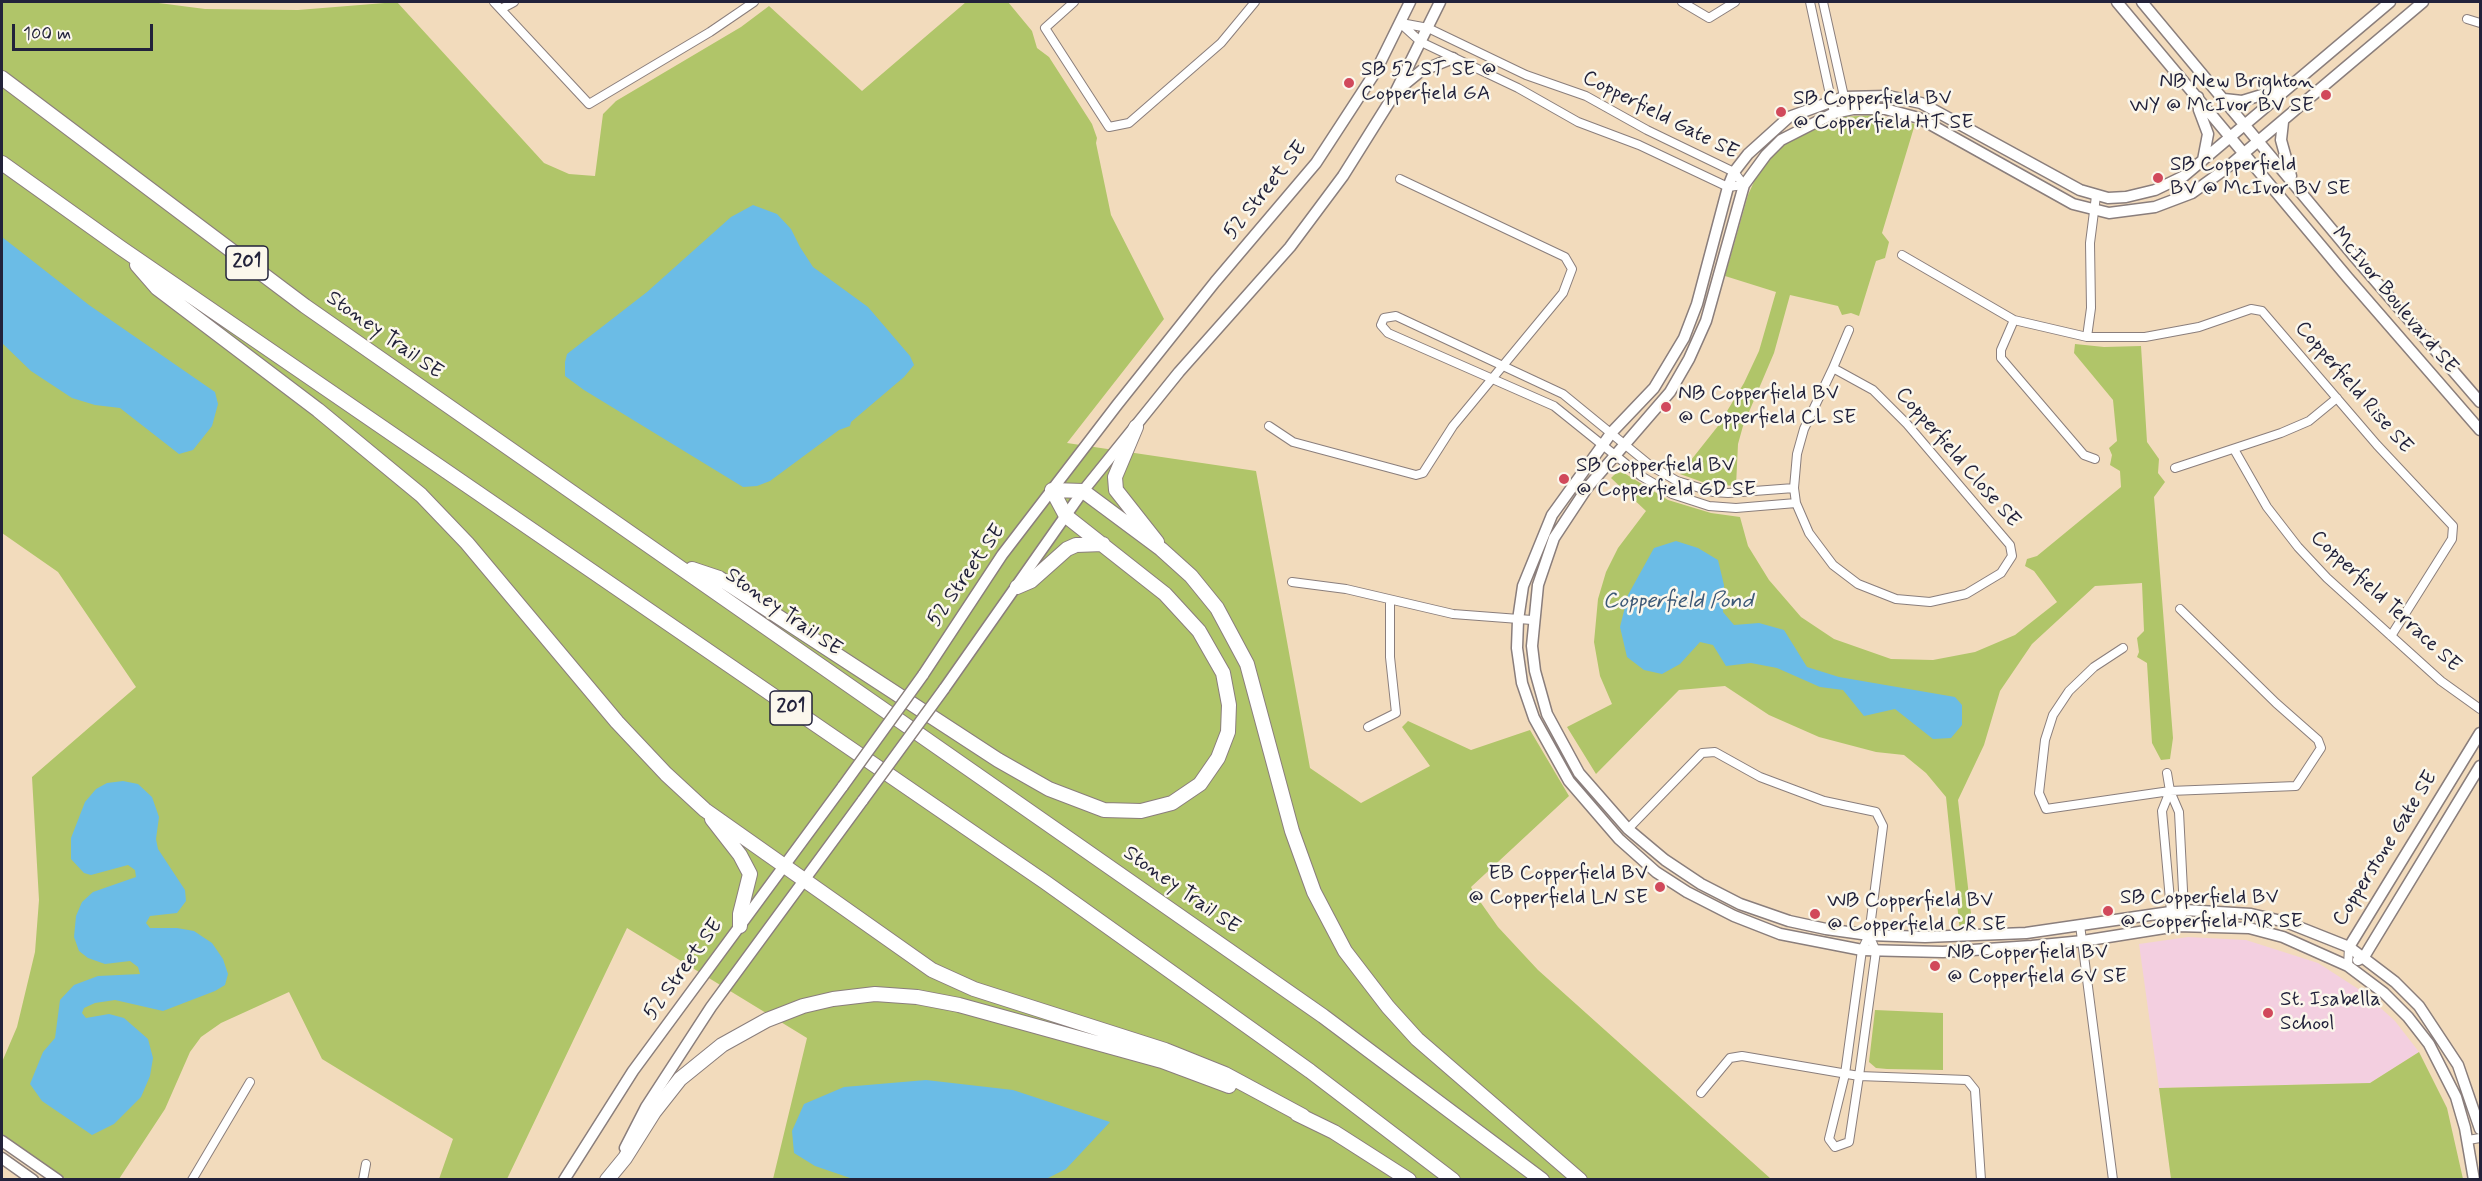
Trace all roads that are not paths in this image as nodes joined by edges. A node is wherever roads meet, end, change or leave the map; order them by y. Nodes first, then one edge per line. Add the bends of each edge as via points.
1 (494, 2) edge
2 (514, 2) edge
3 (754, 2) edge
4 (1074, 2) edge
5 (1255, 2) edge
6 (1410, 2) edge
7 (1440, 2) edge
8 (1682, 2) edge
9 (1735, 2) edge
10 (1810, 2) edge
11 (1823, 2) edge
12 (2117, 2) edge
13 (2142, 2) edge
14 (2390, 2) edge
15 (2424, 2) edge
16 (501, 9) junction
17 (2467, 19) dead end
18 (1400, 23) junction
19 (2481, 23) edge
20 (1428, 28) junction
21 (1829, 33) junction
22 (1816, 35) junction
23 (1421, 42) junction
24 (1453, 58) junction
25 (2, 78) edge
26 (2290, 85) junction
27 (1395, 93) junction
28 (1844, 97) junction
29 (2198, 97) junction
30 (2224, 99) junction
31 (1830, 100) junction
32 (1847, 110) junction
33 (1834, 113) junction
34 (2283, 122) junction
35 (2245, 123) junction
36 (2231, 136) junction
37 (2259, 141) junction
38 (2245, 153) junction
39 (2203, 160) junction
40 (2, 163) edge
41 (1734, 172) junction
42 (1400, 179) dead end
43 (2293, 182) junction
44 (1744, 185) junction
45 (1728, 187) junction
46 (2096, 196) junction
47 (2094, 211) junction
48 (121, 248) junction
49 (1902, 255) dead end
50 (1694, 312) junction
51 (1708, 316) junction
52 (2014, 320) junction
53 (1849, 330) dead end
54 (2087, 337) junction
55 (1504, 365) junction
56 (1833, 368) junction
57 (1492, 378) junction
58 (2337, 398) junction
59 (2481, 402) edge
60 (1269, 426) dead end
61 (1136, 427) junction
62 (2481, 430) edge
63 (1612, 432) junction
64 (1603, 444) junction
65 (1626, 444) junction
66 (2235, 451) junction
67 (1616, 455) junction
68 (2095, 459) dead end
69 (2175, 468) dead end
70 (1794, 488) junction
71 (1052, 490) junction
72 (1083, 491) junction
73 (1796, 503) junction
74 (1066, 516) junction
75 (1103, 544) junction
76 (1161, 549) junction
77 (677, 564) junction
78 (1292, 582) dead end
79 (1017, 587) junction
80 (1390, 600) junction
81 (2180, 609) dead end
82 (1518, 620) junction
83 (1532, 620) junction
84 (2391, 636) junction
85 (2123, 648) dead end
86 (2481, 709) edge
87 (1368, 727) dead end
88 (2481, 733) edge
89 (2481, 766) edge
90 (2167, 773) dead end
91 (2169, 791) junction
92 (705, 810) junction
93 (1628, 829) junction
94 (783, 866) junction
95 (803, 881) junction
96 (1740, 904) junction
97 (2184, 910) junction
98 (2171, 911) junction
99 (1734, 916) junction
100 (2080, 925) junction
101 (740, 926) junction
102 (2177, 926) junction
103 (1869, 935) junction
104 (2083, 941) junction
105 (2349, 947) junction
106 (1862, 950) junction
107 (1876, 951) junction
108 (2364, 957) junction
109 (2348, 966) junction
110 (1845, 1074) junction
111 (1859, 1076) junction
112 (250, 1082) dead end
113 (1701, 1092) dead end
114 (1304, 1116) junction
115 (2480, 1126) edge
116 (2465, 1128) junction
117 (2481, 1138) edge
118 (2468, 1140) junction
119 (2, 1141) edge
120 (2, 1158) edge
121 (366, 1164) dead end
122 (33, 1179) edge
123 (58, 1179) edge
124 (192, 1179) edge
125 (363, 1179) edge
126 (564, 1179) edge
127 (607, 1179) edge
128 (1409, 1179) edge
129 (1453, 1179) edge
130 (1542, 1179) edge
131 (1580, 1179) edge
132 (1981, 1179) edge
133 (2113, 1179) edge
134 (2474, 1179) edge

1 - 16 street
2 - 16 street
3 - 16 street via 589,104
4 - 5 street via 1045,28 1109,127 1129,123 1221,43
6 - 18 street, 52 Street SE
7 - 20 street, 52 Street SE
8 - 9 street via 1709,18
10 - 22 street
11 - 21 street
12 - 29 street, McIvor Boulevard SE
13 - 30 street, McIvor Boulevard SE
14 - 26 street
15 - 34 street
17 - 19 street
18 - 20 street, Copperfield Gate SE
18 - 23 street, Copperfield Gate SE
18 - 71 street, 52 Street SE via 1364,91 1316,163 1155,355
20 - 23 street, 52 Street SE
20 - 41 street, Copperfield Gate SE via 1526,75 1586,96
21 - 22 street
21 - 28 street
22 - 31 street
23 - 24 street, Copperfield Gate SE
23 - 27 street, 52 Street SE
24 - 27 street via 1421,71
24 - 45 street, Copperfield Gate SE via 1578,122 1639,145
25 - 77 highway, Stoney Trail SE / 201 via 305,306
26 - 30 street via 2252,99
26 - 35 street
27 - 61 street, 52 Street SE via 1343,176 1290,247 1179,372
28 - 31 street
28 - 32 street
28 - 46 street via 1888,96 1921,103
29 - 36 street, McIvor Boulevard SE
29 - 39 street via 2208,134
30 - 35 street, McIvor Boulevard SE
31 - 33 street
31 - 41 street via 1781,123
32 - 33 street
32 - 47 street via 1885,109 1919,118 2053,195
33 - 44 street via 1781,140
34 - 37 street
34 - 43 street via 2281,140
35 - 36 street
35 - 37 street, McIvor Boulevard SE
36 - 38 street, McIvor Boulevard SE
36 - 39 street
37 - 38 street
37 - 43 street, McIvor Boulevard SE
38 - 47 street via 2179,200 2128,212
38 - 62 street, McIvor Boulevard SE via 2417,360
39 - 46 street via 2184,176 2155,190 2126,197
40 - 48 highway, 201
41 - 44 street, Copperfield Gate SE
41 - 45 street
42 - 55 street via 1565,257 1569,263 1572,269 1563,293
43 - 59 street, McIvor Boulevard SE
44 - 45 street, Copperfield Gate SE
44 - 51 street
45 - 50 street
46 - 47 street
47 - 54 street
48 - 92 highway via 157,288 422,495 617,722
48 - 129 highway, 201 via 1045,882 1310,1071
49 - 52 street
50 - 51 street
50 - 63 street via 1684,338 1654,388
51 - 65 street via 1670,392
52 - 54 street
52 - 68 street via 2001,358 2084,455
53 - 56 street
54 - 58 street, Copperfield Rise SE via 2145,337 2199,327 2251,309 2262,311
55 - 57 street
55 - 57 street via 1396,316 1384,318 1381,325 1388,333
55 - 63 street via 1563,394
56 - 70 street, Copperfield Close SE via 1804,429
56 - 73 street, Copperfield Close SE via 1873,390 1907,424 2010,545 2012,556 2001,573 1966,594 1930,602 1896,599 1858,584 1833,565 1809,533
57 - 60 street via 1453,426 1423,473 1416,475 1293,441
57 - 64 street via 1554,406
58 - 66 street via 2309,421
58 - 84 street, Copperfield Rise SE via 2452,526 2452,539
61 - 72 street, 52 Street SE
61 - 76 highway via 1115,477 1116,490
63 - 64 street
63 - 65 street
64 - 67 street
64 - 82 street via 1552,515 1523,586
65 - 67 street
65 - 70 street via 1651,466 1677,481 1713,492 1758,493
66 - 69 street
66 - 84 street, Copperfield Terrace SE via 2267,507 2298,547
67 - 73 street via 1672,494 1709,506
67 - 83 street via 1587,488 1554,538 1538,585
70 - 73 street, Copperfield Close SE
71 - 72 highway
71 - 74 highway
71 - 94 street, 52 Street SE, bridge
72 - 74 street, 52 Street SE
72 - 76 highway
74 - 75 highway
74 - 79 street, 52 Street SE
75 - 77 highway via 1165,594 1199,631 1223,673 1229,705 1228,732 1218,758 1200,784 1173,803 1141,811 1104,810 1049,789 998,760 719,578
75 - 79 highway via 1076,544
76 - 131 highway via 1191,576 1217,608 1247,664 1292,831 1314,892 1345,951 1417,1039
77 - 130 highway, Stoney Trail SE / 201 via 1323,1016
78 - 80 street
79 - 95 street, 52 Street SE, bridge
80 - 82 street via 1453,615
80 - 87 street via 1390,657 1396,713
81 - 91 street via 2318,740 2321,748 2296,786
82 - 83 street
82 - 99 street via 1522,683 1534,718 1569,780 1619,839 1656,872
83 - 93 street via 1535,671 1554,731 1579,773
84 - 86 street, Copperfield Terrace SE via 2441,681
85 - 91 street via 2094,667 2069,691 2053,715 2044,740 2038,793 2046,809
88 - 105 street, Copperstone Gate SE
89 - 108 street, Copperstone Gate SE
90 - 91 street
91 - 97 street via 2179,812
91 - 98 street via 2162,811
92 - 94 highway
92 - 101 highway via 750,874
93 - 96 street via 1665,860
93 - 103 street via 1702,753 1715,752 1760,777 1824,801 1876,812 1883,826
94 - 95 highway
94 - 101 street, 52 Street SE
95 - 114 highway via 932,970 974,989 1165,1050 1235,1079
95 - 127 street, 52 Street SE via 705,1017 646,1107
96 - 99 street
96 - 103 street via 1789,921
97 - 98 street
97 - 102 street
97 - 105 street via 2286,922
98 - 100 street
98 - 102 street
99 - 106 street via 1780,934
100 - 103 street via 2026,933
100 - 104 street
101 - 126 street, 52 Street SE via 633,1071
102 - 104 street
102 - 109 street via 2249,928 2283,937
103 - 106 street
103 - 107 street
104 - 107 street via 1943,952
104 - 133 street
105 - 108 street
105 - 109 street, Copperstone Gate SE
106 - 107 street
106 - 110 street
107 - 111 street
108 - 109 street, Copperstone Gate SE
108 - 115 street via 2419,1006 2440,1035 2461,1073
109 - 116 street via 2384,993 2429,1044 2456,1097
110 - 111 street
110 - 111 street via 1829,1139 1835,1147 1849,1142
110 - 113 street via 1742,1056 1730,1058
111 - 132 street via 1967,1080 1975,1090
112 - 124 street
114 - 127 highway via 1172,1064 1093,1040 959,1005 875,994 803,1006 767,1020 722,1045 680,1079
114 - 128 highway
115 - 116 street
116 - 118 street
117 - 118 street
118 - 134 street
119 - 123 street
120 - 122 street
121 - 125 street

